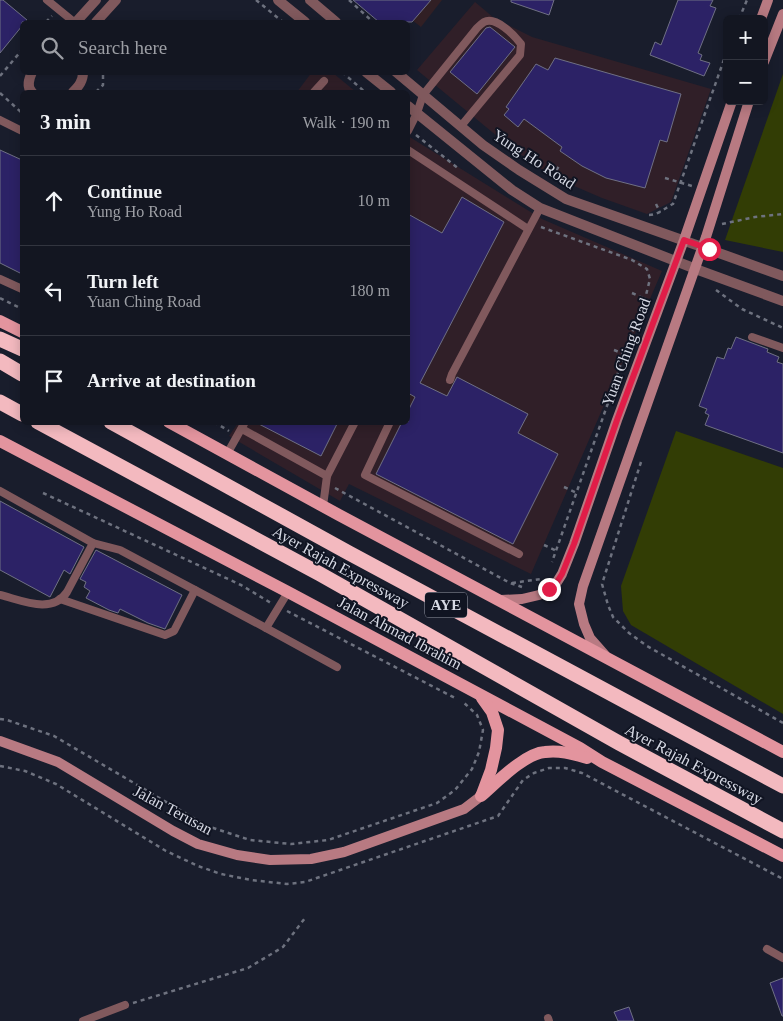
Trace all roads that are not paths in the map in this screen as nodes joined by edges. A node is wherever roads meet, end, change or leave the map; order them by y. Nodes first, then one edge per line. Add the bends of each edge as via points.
1 (47, 0) edge
2 (96, 0) edge
3 (116, 0) edge
4 (278, 0) edge
5 (310, 0) edge
6 (768, 0) edge
7 (783, 14) edge
8 (762, 15) edge
9 (72, 20) edge
10 (77, 20) edge
11 (98, 20) edge
12 (303, 20) edge
13 (334, 20) edge
14 (765, 60) edge
15 (31, 75) edge
16 (83, 75) edge
17 (370, 75) edge
18 (400, 75) edge
19 (324, 81) dead end
20 (30, 90) edge
21 (75, 90) edge
22 (316, 90) edge
23 (388, 90) edge
24 (423, 95) junction
25 (731, 105) edge
26 (748, 105) edge
27 (410, 108) edge
28 (418, 114) junction
29 (0, 120) edge
30 (461, 126) junction
31 (410, 128) edge
32 (20, 130) edge
33 (410, 151) edge
34 (540, 208) junction
35 (530, 226) junction
36 (684, 240) junction
37 (702, 246) junction
38 (676, 261) junction
39 (694, 268) junction
40 (783, 276) edge
41 (0, 279) edge
42 (20, 289) edge
43 (783, 301) edge
44 (0, 321) edge
45 (20, 331) edge
46 (752, 337) dead end
47 (0, 339) edge
48 (20, 348) edge
49 (783, 348) edge
50 (0, 362) edge
51 (20, 373) edge
52 (450, 380) dead end
53 (0, 402) edge
54 (20, 413) edge
55 (44, 425) edge
56 (116, 425) edge
57 (174, 425) edge
58 (354, 425) edge
59 (389, 425) edge
60 (241, 429) edge
61 (0, 441) edge
62 (226, 454) junction
63 (327, 480) junction
64 (0, 491) edge
65 (323, 506) junction
66 (92, 542) junction
67 (519, 554) dead end
68 (195, 590) junction
69 (288, 592) junction
70 (0, 595) edge
71 (60, 600) junction
72 (500, 600) junction
73 (266, 628) junction
74 (609, 659) junction
75 (337, 667) dead end
76 (480, 695) junction
77 (0, 741) edge
78 (783, 752) edge
79 (602, 762) junction
80 (783, 786) edge
81 (481, 796) junction
82 (783, 831) edge
83 (783, 856) edge
84 (767, 949) dead end
85 (783, 958) edge
86 (125, 1006) road end
87 (82, 1021) edge

1 - 9 lane
2 - 10 street
3 - 11 street
4 - 12 street
5 - 13 street
6 - 8 street
7 - 14 street
15 - 20 street
16 - 21 street
17 - 23 street
18 - 24 street, Yung Ho Road
19 - 22 lane
24 - 28 lane
24 - 30 street, Yung Ho Road
24 - 30 lane via 483,22 497,22 516,36 521,44 520,55
25 - 36 street, Yuan Ching Road
26 - 37 street
27 - 28 street, Yung Ho Road
28 - 31 lane
28 - 34 street, Yung Ho Road via 512,190
29 - 32 lane
30 - 36 street, Yung Ho Road via 519,170 566,199
33 - 35 lane
34 - 35 lane
34 - 38 street, Yung Ho Road
35 - 52 lane
36 - 37 street, Yung Ho Road
36 - 38 street, Yuan Ching Road
37 - 39 street
37 - 40 street, Yung Ho Road
38 - 39 street, Yung Ho Road
38 - 72 street, Yuan Ching Road via 562,574 557,582 539,595
39 - 43 street, Yung Ho Road
39 - 74 street via 579,604 590,638
41 - 42 lane
44 - 45 main road
46 - 49 lane
47 - 48 highway
50 - 51 highway
53 - 54 highway
55 - 82 highway, Ayer Rajah Expressway / AYE via 320,574 610,739
56 - 80 highway, Ayer Rajah Expressway / AYE
57 - 62 main road
58 - 63 lane
59 - 67 lane via 365,475
60 - 62 lane
60 - 63 lane
61 - 69 main road, Jalan Ahmad Ibrahim
62 - 65 main road
63 - 65 lane
64 - 66 lane
65 - 72 main road
66 - 68 lane via 120,550
66 - 71 lane
68 - 71 lane via 174,631 165,635
68 - 73 lane
69 - 73 lane
69 - 76 main road, Jalan Ahmad Ibrahim
70 - 71 lane via 40,605
72 - 74 main road
73 - 75 lane
74 - 78 main road
76 - 79 main road, Jalan Ahmad Ibrahim
76 - 81 main road via 492,712 498,730 491,770
77 - 81 street, Jalan Terusan via 58,762 198,844 237,856 270,860 310,859 344,852 464,809
79 - 81 main road via 565,752 543,752 528,758
79 - 83 main road, Jalan Ahmad Ibrahim
84 - 85 lane
86 - 87 lane

